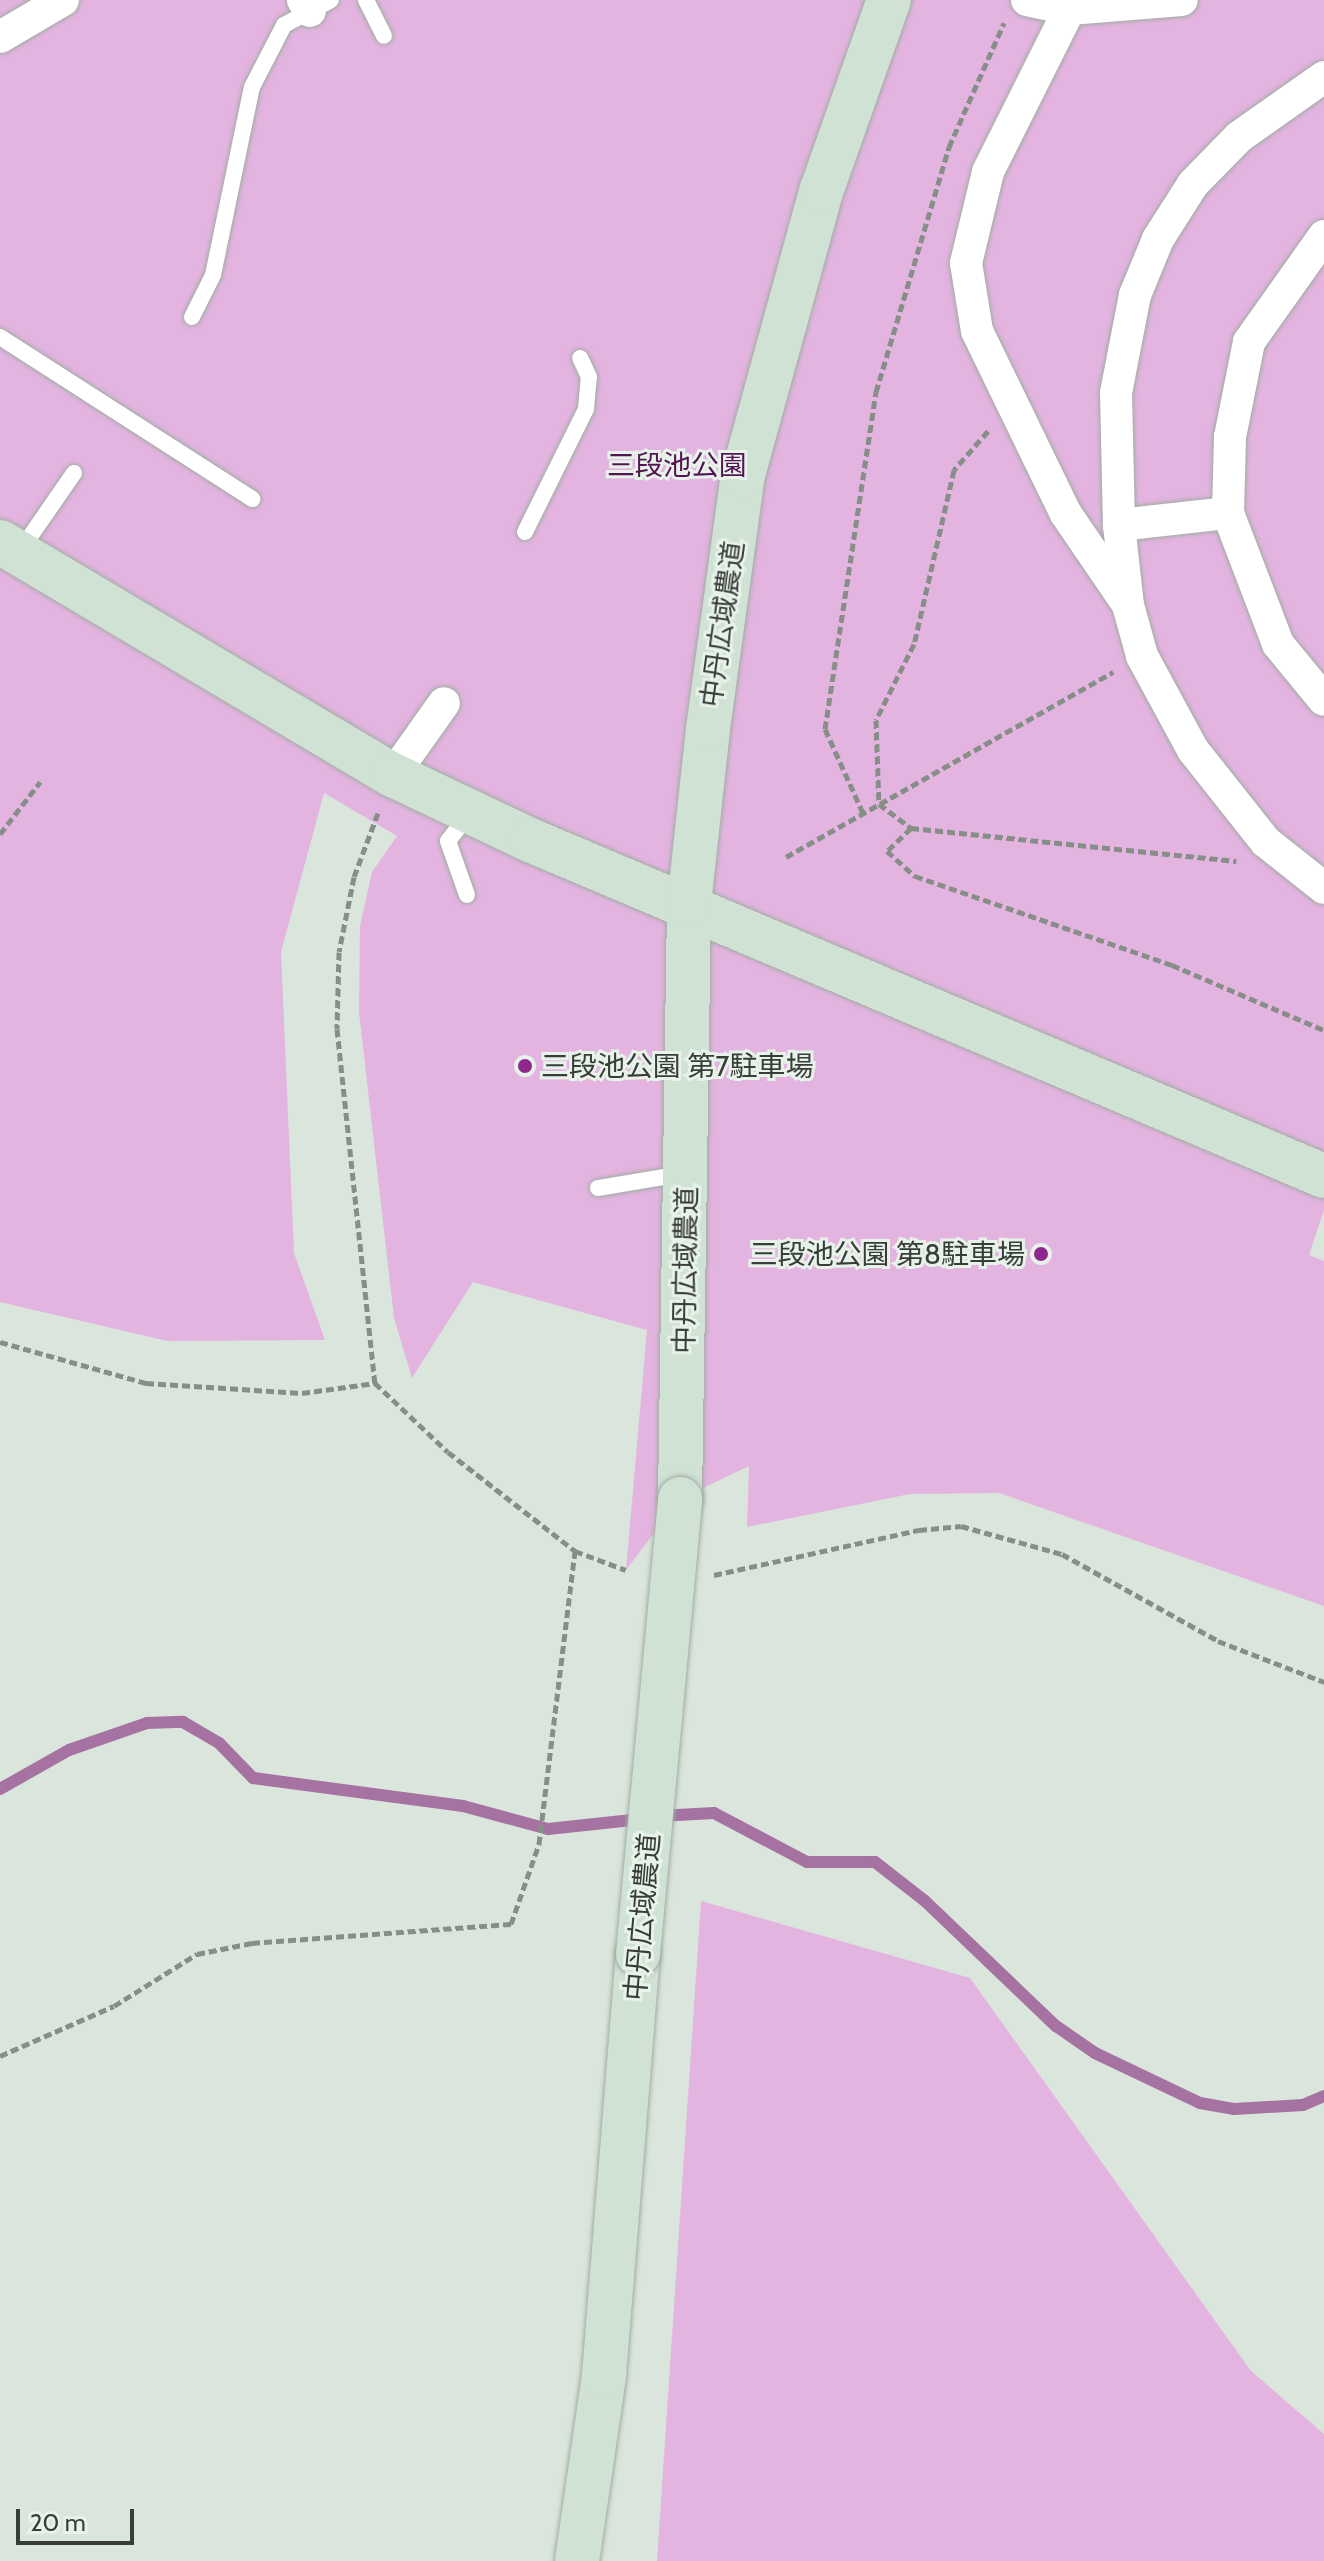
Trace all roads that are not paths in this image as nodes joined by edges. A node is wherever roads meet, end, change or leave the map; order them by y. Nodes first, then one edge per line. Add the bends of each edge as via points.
1 (63, 0) edge
2 (366, 0) edge
3 (889, 0) edge
4 (1182, 0) edge
5 (315, 4) edge
6 (1071, 5) edge
7 (1018, 7) edge
8 (384, 36) dead end
9 (0, 37) edge
10 (1324, 77) edge
11 (1324, 236) edge
12 (192, 317) dead end
13 (0, 337) edge
14 (580, 358) dead end
15 (74, 473) dead end
16 (252, 499) dead end
17 (1228, 513) junction
18 (1119, 525) junction
19 (525, 532) dead end
20 (10, 547) edge
21 (1128, 605) junction
22 (1324, 700) edge
23 (444, 703) dead end
24 (393, 775) junction
25 (470, 812) junction
26 (1324, 888) edge
27 (467, 895) dead end
28 (689, 904) junction
29 (687, 1173) junction
30 (1324, 1176) edge
31 (598, 1188) dead end
32 (577, 2561) edge

1 - 9 street
2 - 8 lane
3 - 28 street, 中丹広域農道 via 822,189 743,475
4 - 6 street
5 - 12 lane via 284,25 252,87 213,275
6 - 7 street
6 - 21 street via 988,172 966,263 977,331 1066,514
10 - 18 street via 1301,88 1239,137 1193,184 1158,239 1135,295 1116,393
11 - 17 street via 1249,342 1230,437
13 - 16 lane
14 - 19 lane via 589,377 586,409
15 - 20 lane
17 - 18 street
17 - 22 street via 1278,644
18 - 21 street
20 - 24 street
21 - 26 street via 1142,656 1193,750 1266,842
23 - 24 street
24 - 25 street
25 - 27 lane via 448,841
25 - 28 street
28 - 29 street, 中丹広域農道
28 - 30 street
29 - 31 lane
29 - 32 street, 中丹広域農道, bridge via 680,1499 604,2375

